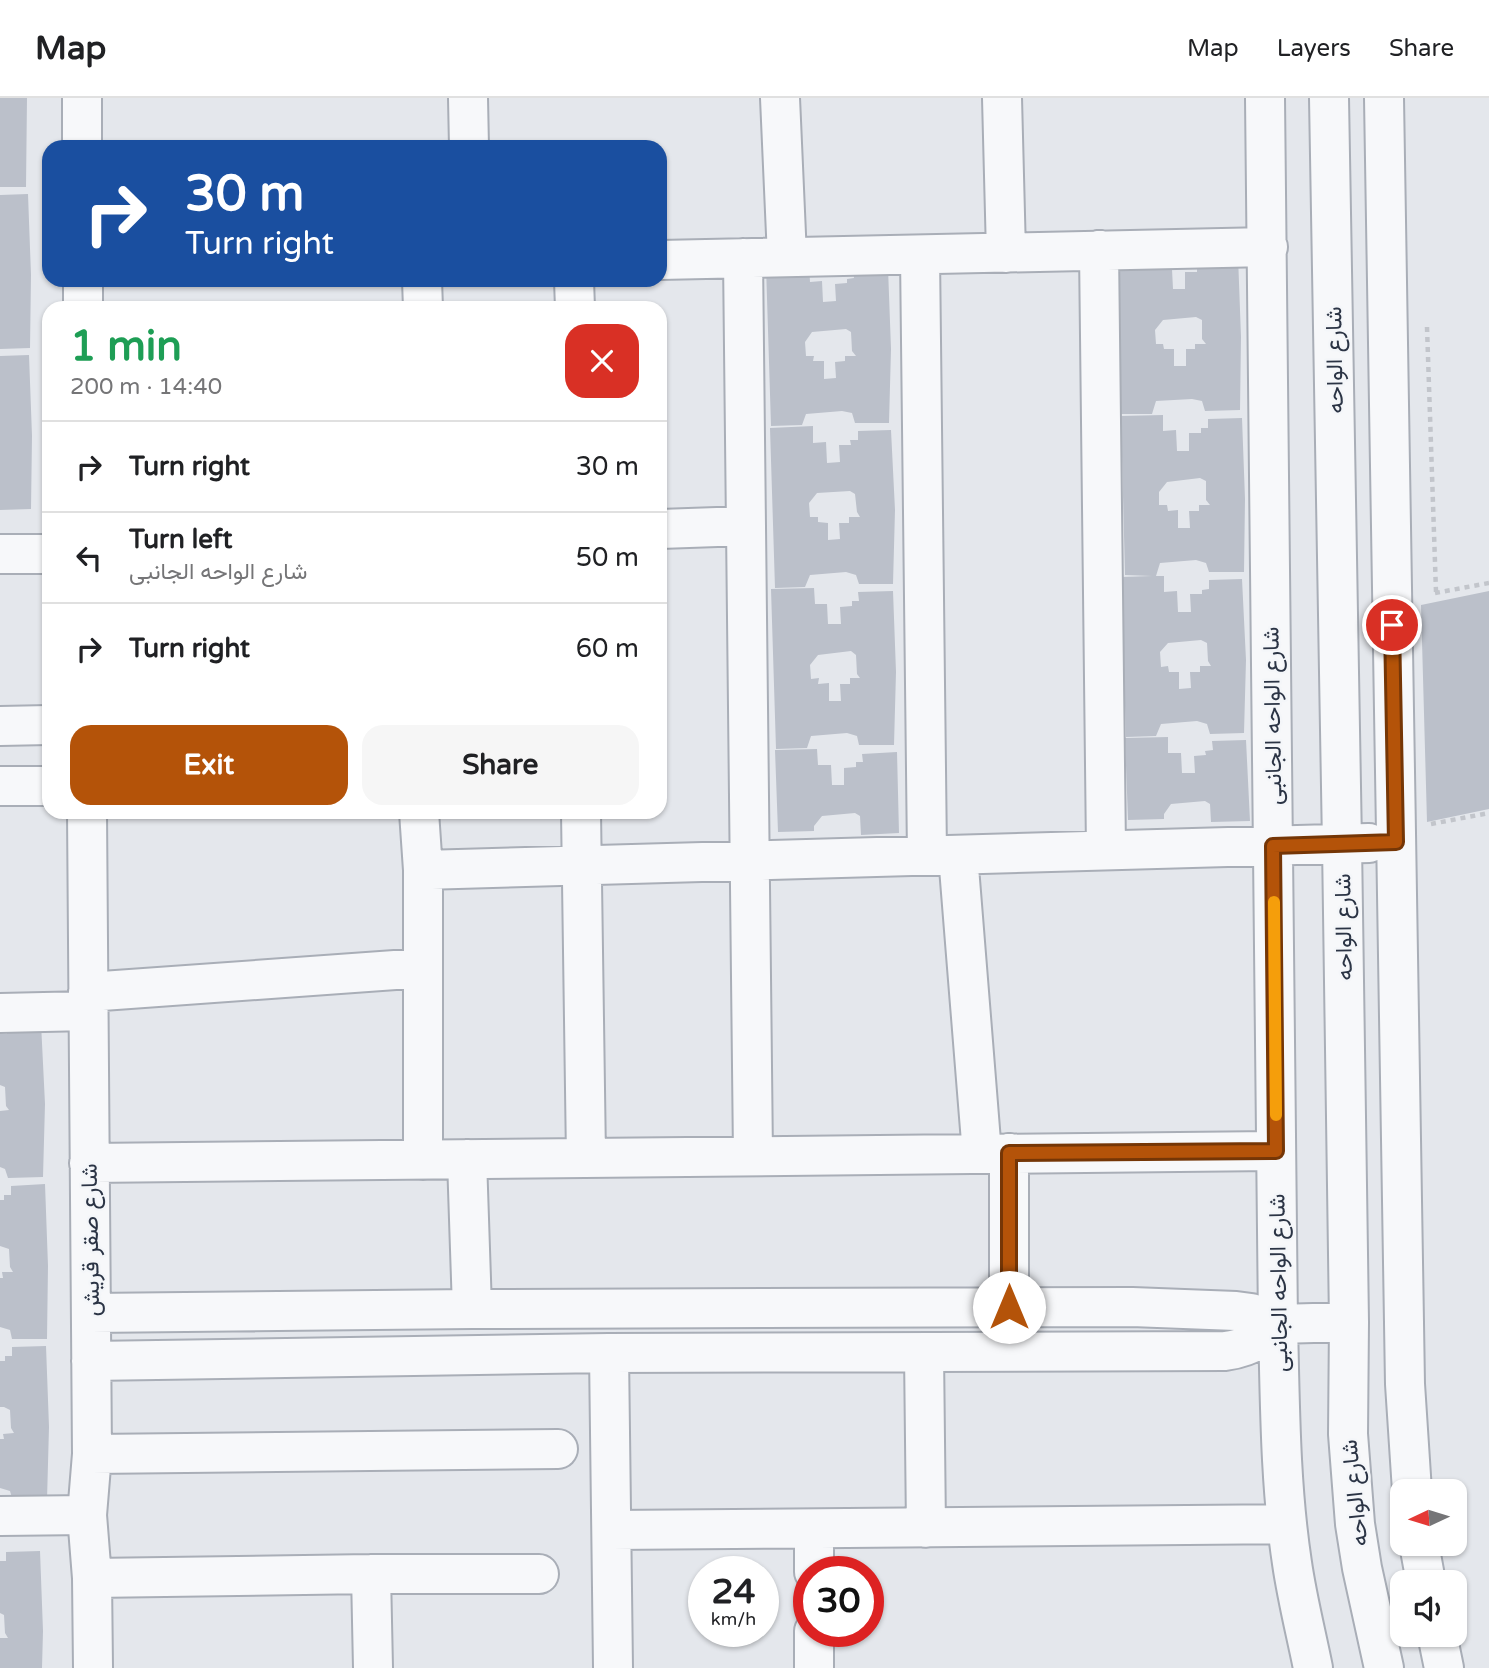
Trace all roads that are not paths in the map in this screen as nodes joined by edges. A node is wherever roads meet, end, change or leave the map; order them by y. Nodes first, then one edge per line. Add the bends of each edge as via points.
1 (82, 98) edge
2 (468, 98) edge
3 (780, 98) edge
4 (1002, 98) edge
5 (1265, 98) edge
6 (1329, 98) edge
7 (1384, 98) edge
8 (82, 140) edge
9 (469, 140) edge
10 (1268, 247) junction
11 (1099, 250) junction
12 (1006, 253) junction
13 (920, 255) junction
14 (787, 257) junction
15 (743, 258) junction
16 (667, 260) edge
17 (746, 526) junction
18 (667, 529) edge
19 (0, 554) edge
20 (42, 554) edge
21 (42, 725) edge
22 (0, 726) edge
23 (0, 786) edge
24 (42, 786) edge
25 (87, 819) edge
26 (419, 819) edge
27 (581, 819) edge
28 (1396, 837) junction
29 (1342, 844) junction
30 (1273, 846) junction
31 (1106, 850) junction
32 (943, 855) junction
33 (750, 860) junction
34 (582, 865) junction
35 (423, 870) junction
36 (423, 968) junction
37 (88, 1001) junction
38 (0, 1013) edge
39 (1276, 1151) junction
40 (995, 1154) junction
41 (753, 1156) junction
42 (586, 1158) junction
43 (467, 1159) junction
44 (423, 1160) junction
45 (89, 1163) junction
46 (1009, 1307) junction
47 (1132, 1307) junction
48 (472, 1309) junction
49 (91, 1313) junction
50 (1349, 1322) junction
51 (1278, 1324) junction
52 (1132, 1351) junction
53 (924, 1352) junction
54 (609, 1353) junction
55 (91, 1361) junction
56 (558, 1449) dead end
57 (92, 1454) junction
58 (1411, 1479) edge
59 (87, 1515) junction
60 (0, 1516) edge
61 (1287, 1524) junction
62 (814, 1528) junction
63 (926, 1528) junction
64 (612, 1530) junction
65 (814, 1556) edge
66 (371, 1574) junction
67 (538, 1574) dead end
68 (92, 1578) junction
69 (814, 1647) edge
70 (1440, 1647) edge
71 (93, 1668) edge
72 (373, 1668) edge
73 (613, 1668) edge
74 (814, 1668) edge
75 (1313, 1668) edge
76 (1384, 1668) edge
77 (1444, 1668) edge

1 - 8 street
2 - 9 street
3 - 14 street
4 - 12 street
5 - 10 street, شارع الواحه الجانبى
6 - 29 street, شارع الواحه
7 - 28 street
10 - 11 street
10 - 30 street, شارع الواحه الجانبى
11 - 12 street
11 - 31 street
12 - 13 street
13 - 14 street
13 - 32 street
14 - 15 street
15 - 16 street
15 - 17 street
17 - 18 street
17 - 33 street
19 - 20 street
21 - 22 street
23 - 24 street
25 - 37 street, شارع صقر قريش
26 - 35 street
27 - 34 street
28 - 29 street
28 - 58 street via 1404,1370
29 - 30 street
29 - 50 street, شارع الواحه
30 - 31 street
30 - 39 street, شارع الواحه الجانبى
31 - 32 street
32 - 33 street
32 - 40 street
33 - 34 street
33 - 41 street
34 - 35 street
34 - 42 street
35 - 36 street
36 - 37 street
36 - 44 street
37 - 38 street
37 - 45 street, شارع صقر قريش
39 - 40 street
39 - 51 street, شارع الواحه الجانبى
40 - 41 street
40 - 46 street
41 - 42 street
42 - 43 street
43 - 44 street
43 - 48 street
44 - 45 street
45 - 49 street, شارع صقر قريش
46 - 47 street
46 - 48 street
47 - 51 street via 1236,1311
47 - 52 street
48 - 49 street
49 - 55 street, شارع صقر قريش
50 - 51 street
50 - 76 street, شارع الواحه via 1350,1479 1362,1568
51 - 52 street via 1268,1335 1240,1349
51 - 61 street, شارع الواحه الجانبى
52 - 53 street
53 - 54 street
53 - 63 street
54 - 55 street
54 - 64 street
55 - 57 street, شارع صقر قريش
56 - 57 street
57 - 59 street, شارع صقر قريش
59 - 60 street
59 - 68 street, شارع صقر قريش
61 - 63 street
61 - 75 street, شارع الواحه الجانبى
62 - 63 street
62 - 64 street
62 - 65 street
64 - 73 street
66 - 67 street
66 - 68 street
66 - 72 street
68 - 71 street, شارع صقر قريش
69 - 74 street
70 - 77 street

